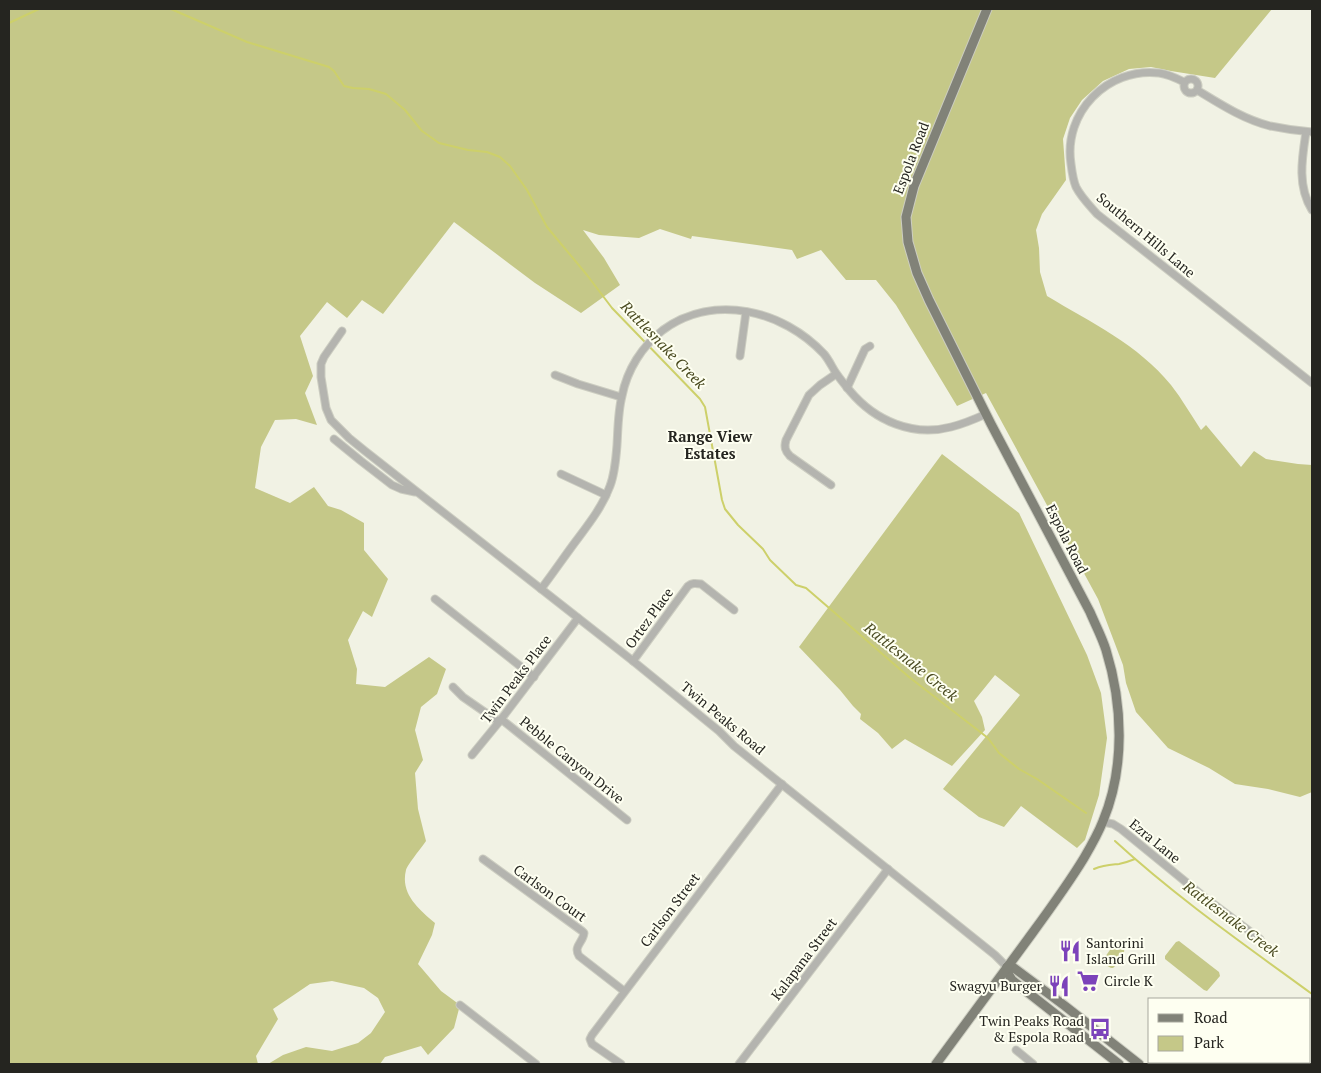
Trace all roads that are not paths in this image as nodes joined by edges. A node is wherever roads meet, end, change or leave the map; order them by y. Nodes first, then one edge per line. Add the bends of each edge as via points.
1 (987, 9) edge
2 (1184, 82) junction
3 (1197, 90) junction
4 (1309, 132) edge
5 (1312, 210) edge
6 (746, 312) junction
7 (342, 331) dead end
8 (870, 346) dead end
9 (740, 356) dead end
10 (836, 374) junction
11 (555, 375) dead end
12 (1312, 383) edge
13 (847, 388) junction
14 (621, 397) junction
15 (986, 414) junction
16 (334, 438) dead end
17 (561, 474) dead end
18 (831, 485) dead end
19 (418, 493) junction
20 (606, 495) junction
21 (541, 589) junction
22 (435, 598) dead end
23 (734, 610) dead end
24 (578, 618) junction
25 (633, 661) junction
26 (534, 677) junction
27 (453, 687) dead end
28 (500, 721) junction
29 (472, 755) dead end
30 (782, 784) junction
31 (627, 820) dead end
32 (1103, 822) junction
33 (483, 859) dead end
34 (888, 869) junction
35 (1260, 939) dead end
36 (1007, 967) junction
37 (624, 990) junction
38 (460, 1005) dead end
39 (1016, 1050) dead end
40 (536, 1064) edge
41 (621, 1064) edge
42 (739, 1064) edge
43 (936, 1064) edge
44 (1033, 1064) edge
45 (1120, 1064) edge
46 (1139, 1064) edge

1 - 15 main road, Espola Road via 917,176 906,218 916,273
2 - 3 street, Southern Hills Lane via 1186,92
2 - 3 street, Southern Hills Lane via 1189,78 1195,79
2 - 12 street, Southern Hills Lane via 1159,73 1142,73 1126,76 1096,92 1076,121 1070,139 1069,155 1076,187 1097,214
3 - 4 street, Southern Hills Lane via 1249,119
4 - 5 street via 1301,175
6 - 9 street
6 - 10 street via 769,317 791,327 823,353
6 - 14 street via 706,311 670,326 650,342 636,360
7 - 19 street, Twin Peaks Road via 322,364 328,415 357,445
8 - 13 street via 865,349
10 - 13 street
10 - 18 street via 810,395 784,446 790,456
11 - 14 street
13 - 15 street via 883,419 913,429 949,428
14 - 20 street via 614,474
15 - 32 main road, Espola Road via 1090,612 1108,659 1117,702 1119,736 1115,779
16 - 19 street, Twin Peaks Road via 392,485
17 - 20 street
19 - 21 street, Twin Peaks Road
20 - 21 street via 597,513
21 - 24 street, Twin Peaks Road
22 - 26 street
23 - 25 street, Ortez Place via 701,584 691,584
24 - 25 street, Twin Peaks Road
24 - 26 street, Twin Peaks Place
25 - 30 street, Twin Peaks Road
26 - 28 street, Twin Peaks Place
27 - 28 street, Pebble Canyon Drive
28 - 29 street, Twin Peaks Place
28 - 31 street, Pebble Canyon Drive
30 - 34 street, Twin Peaks Road
30 - 37 street, Carlson Street
32 - 35 street, Ezra Lane via 1120,829
32 - 36 main road, Espola Road via 1069,882
33 - 37 street, Carlson Court via 582,931 583,938 576,952
34 - 36 street, Twin Peaks Road
34 - 42 street, Kalapana Street
36 - 43 main road, Espola Road
36 - 45 main road, Twin Peaks Road via 1014,981
36 - 46 main road, Twin Peaks Road via 1014,968
37 - 41 street, Carlson Street via 590,1039 592,1044
38 - 40 street
39 - 44 street

